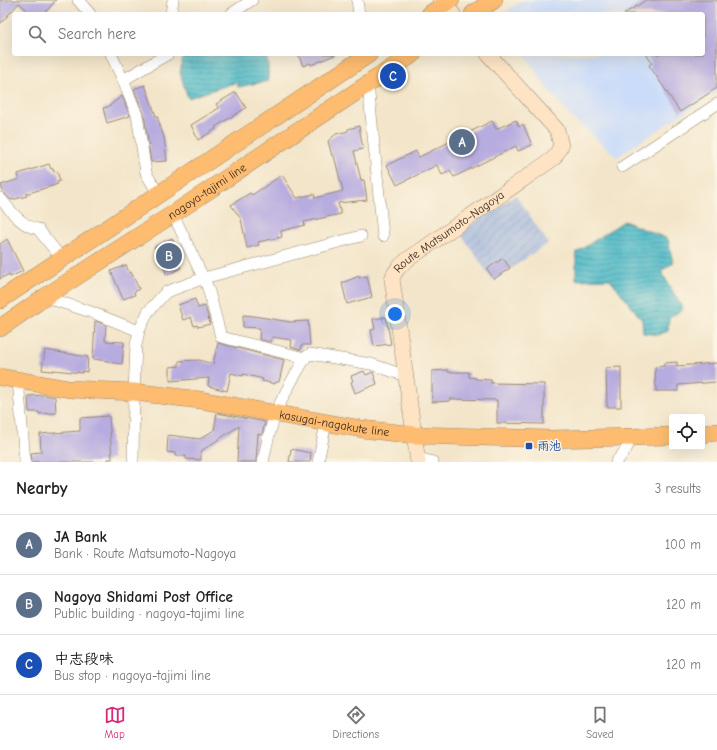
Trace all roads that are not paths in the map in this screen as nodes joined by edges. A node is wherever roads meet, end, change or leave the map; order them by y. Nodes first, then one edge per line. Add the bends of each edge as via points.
1 (78, 0) edge
2 (173, 0) edge
3 (252, 0) edge
4 (358, 0) edge
5 (494, 0) edge
6 (447, 5) edge
7 (88, 12) edge
8 (171, 12) edge
9 (234, 12) edge
10 (359, 12) edge
11 (434, 12) edge
12 (476, 12) edge
13 (112, 56) edge
14 (165, 56) edge
15 (367, 56) edge
16 (410, 56) edge
17 (490, 56) edge
18 (123, 80) junction
19 (368, 84) junction
20 (717, 104) edge
21 (622, 167) dead end
22 (159, 194) junction
23 (0, 198) edge
24 (173, 214) junction
25 (361, 236) dead end
26 (383, 236) dead end
27 (62, 259) junction
28 (204, 278) junction
29 (45, 297) junction
30 (1, 299) edge
31 (0, 328) edge
32 (139, 331) junction
33 (305, 358) junction
34 (406, 376) junction
35 (0, 377) edge
36 (18, 380) junction
37 (134, 392) junction
38 (276, 414) junction
39 (326, 423) junction
40 (717, 432) edge
41 (705, 434) edge
42 (414, 435) junction
43 (669, 436) edge
44 (632, 438) junction
45 (418, 460) edge
46 (24, 462) edge
47 (133, 462) edge
48 (263, 462) edge
49 (318, 462) edge
50 (433, 462) edge
51 (616, 462) edge

1 - 7 street
2 - 8 street
3 - 9 street
4 - 10 street
5 - 12 main road
6 - 11 main road
13 - 18 street
14 - 18 street
15 - 22 main road, nagoya-tajimi line
16 - 19 main road, nagoya-tajimi line
17 - 34 main road, Route Matsumoto-Nagoya via 557,130 561,146 554,158 398,267 392,279
18 - 22 street via 137,115 146,173
19 - 24 main road, nagoya-tajimi line
19 - 26 street
20 - 21 street
22 - 27 main road, nagoya-tajimi line
23 - 27 street via 16,216 38,229
24 - 28 street
24 - 29 main road, nagoya-tajimi line
25 - 28 street
27 - 30 main road, nagoya-tajimi line
28 - 32 street via 166,292 148,312
28 - 33 street via 221,338
29 - 31 main road, nagoya-tajimi line
29 - 32 street
32 - 37 street
33 - 34 street via 310,354 371,364
33 - 38 street
34 - 42 main road, Route Matsumoto-Nagoya
35 - 36 main road, kasugai-nagakute line
36 - 37 main road, kasugai-nagakute line via 69,388
36 - 46 street
37 - 38 main road, kasugai-nagakute line via 200,400
37 - 47 street
38 - 39 main road, kasugai-nagakute line
38 - 48 street
39 - 42 main road, kasugai-nagakute line
39 - 49 street
40 - 41 main road
42 - 44 main road, kasugai-nagakute line via 550,439
42 - 45 main road, Route Matsumoto-Nagoya
43 - 44 main road, kasugai-nagakute line
44 - 51 street via 626,451
45 - 50 street

